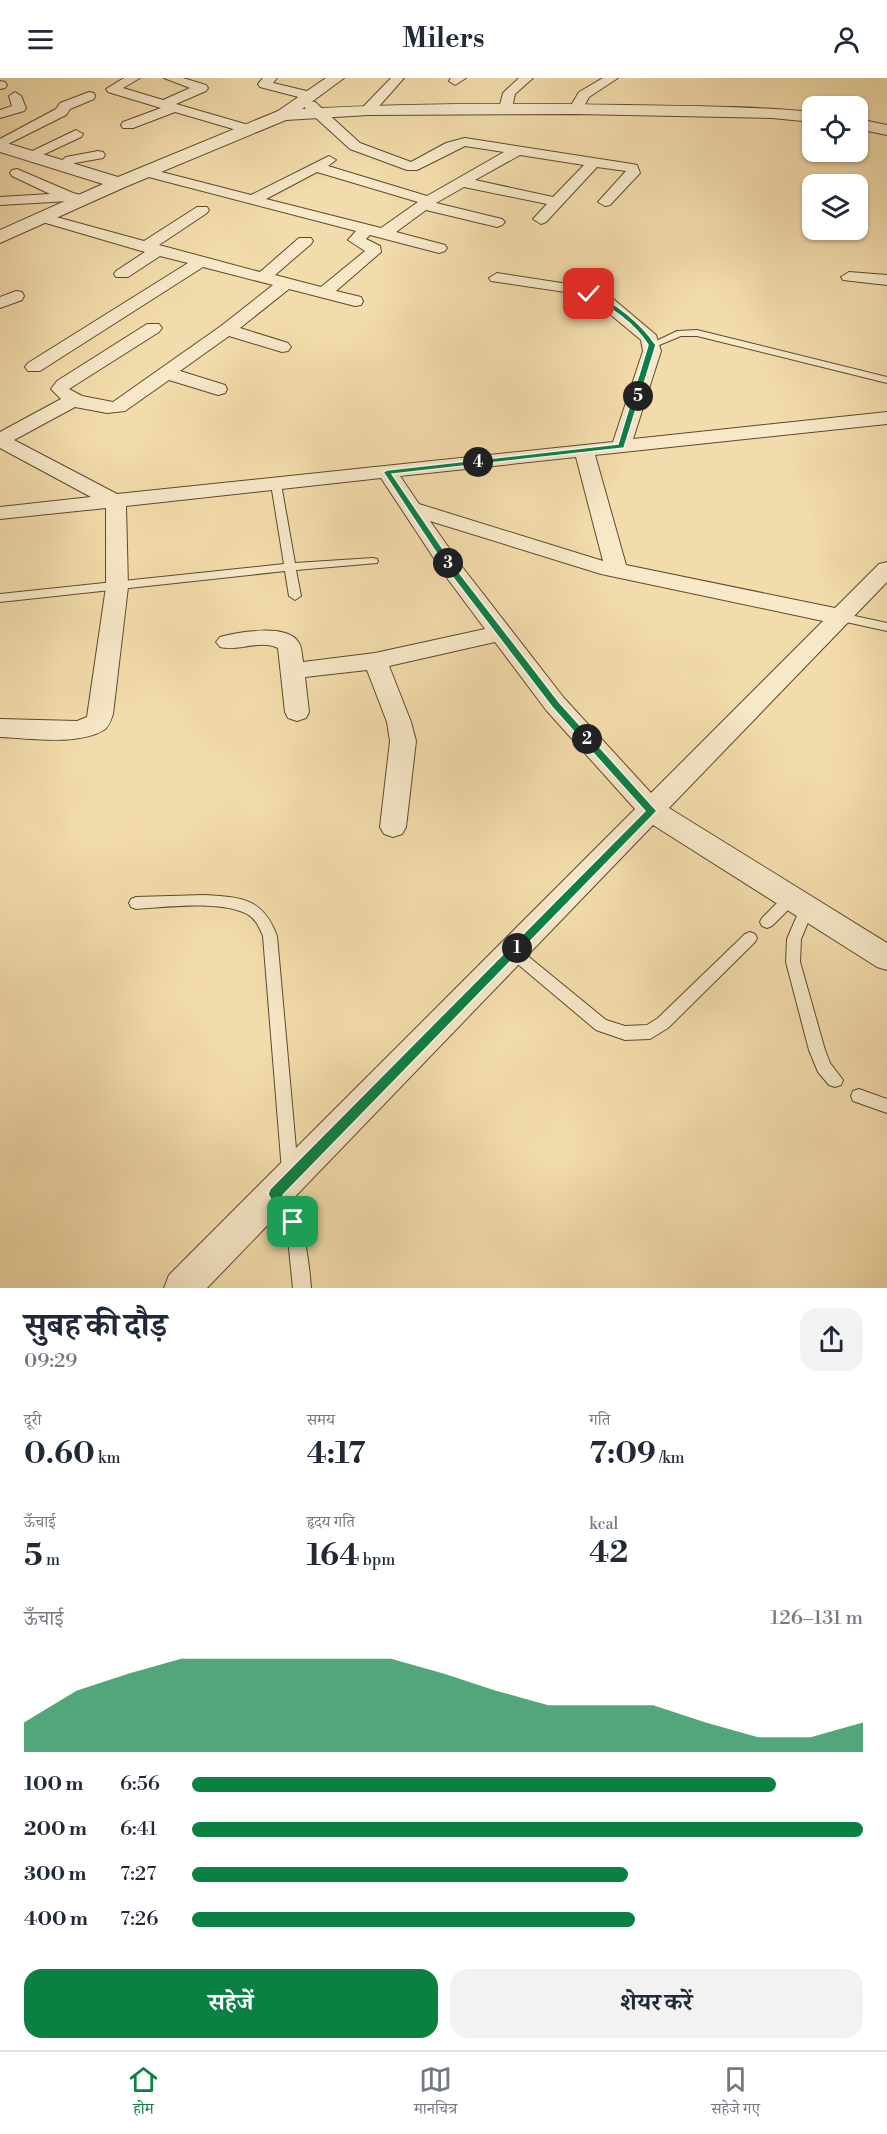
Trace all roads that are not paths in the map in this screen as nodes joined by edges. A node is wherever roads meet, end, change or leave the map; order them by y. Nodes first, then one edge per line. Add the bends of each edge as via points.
1 (134, 78) edge
2 (170, 78) edge
3 (271, 78) edge
4 (336, 78) edge
5 (398, 78) edge
6 (527, 78) edge
7 (612, 78) edge
8 (15, 96) dead end
9 (89, 96) dead end
10 (312, 104) junction
11 (169, 107) junction
12 (506, 109) junction
13 (576, 109) junction
14 (368, 110) junction
15 (0, 114) edge
16 (802, 116) edge
17 (128, 125) dead end
18 (868, 126) edge
19 (247, 129) junction
20 (887, 130) edge
21 (76, 134) dead end
22 (0, 145) edge
23 (355, 146) junction
24 (518, 150) junction
25 (98, 155) dead end
26 (29, 156) junction
27 (594, 162) junction
28 (62, 166) junction
29 (316, 167) junction
30 (412, 167) junction
31 (480, 172) junction
32 (17, 173) dead end
33 (134, 177) junction
34 (462, 182) junction
35 (377, 186) junction
36 (569, 189) junction
37 (76, 199) junction
38 (252, 200) junction
39 (0, 201) edge
40 (557, 202) junction
41 (605, 202) dead end
42 (426, 203) junction
43 (202, 210) dead end
44 (44, 218) junction
45 (541, 219) dead end
46 (497, 222) dead end
47 (375, 232) junction
48 (0, 237) edge
49 (305, 242) dead end
50 (439, 248) dead end
51 (152, 249) junction
52 (201, 261) junction
53 (122, 274) dead end
54 (264, 277) junction
55 (849, 277) dead end
56 (496, 278) dead end
57 (887, 280) edge
58 (286, 283) junction
59 (324, 292) junction
60 (355, 301) dead end
61 (153, 328) dead end
62 (227, 330) junction
63 (652, 345) junction
64 (282, 347) dead end
65 (34, 367) dead end
66 (166, 373) junction
67 (887, 380) edge
68 (218, 389) dead end
69 (79, 401) junction
70 (887, 418) edge
71 (0, 440) edge
72 (621, 446) junction
73 (584, 450) junction
74 (387, 472) junction
75 (276, 484) junction
76 (116, 502) junction
77 (411, 508) junction
78 (0, 513) edge
79 (373, 561) dead end
80 (290, 567) junction
81 (887, 569) edge
82 (618, 571) junction
83 (117, 587) junction
84 (295, 597) dead end
85 (0, 598) edge
86 (840, 617) junction
87 (887, 627) edge
88 (500, 633) junction
89 (228, 642) dead end
90 (375, 661) junction
91 (292, 671) junction
92 (297, 712) dead end
93 (0, 728) edge
94 (652, 811) junction
95 (393, 827) dead end
96 (136, 903) dead end
97 (799, 903) junction
98 (767, 922) dead end
99 (750, 938) dead end
100 (513, 952) junction
101 (887, 958) edge
102 (836, 1080) dead end
103 (860, 1096) dead end
104 (887, 1106) edge
105 (283, 1186) junction
106 (182, 1288) edge
107 (302, 1288) edge

1 - 11 street via 112,89
2 - 11 street via 201,88
3 - 10 street via 264,84
4 - 10 street
5 - 14 street
6 - 12 street via 509,93
7 - 13 street via 584,95
8 - 15 street via 19,108
9 - 22 street
10 - 14 street
10 - 19 street
10 - 23 street
11 - 17 street
11 - 19 street
12 - 13 street
12 - 14 street
13 - 16 street
18 - 20 street
19 - 33 street
21 - 26 street
22 - 26 street
23 - 29 street
23 - 30 street
24 - 27 street
24 - 30 street via 457,143
24 - 31 street
25 - 28 street via 71,160
26 - 28 street
27 - 36 street
27 - 41 street via 633,171
28 - 33 street
29 - 35 street
29 - 38 street
30 - 35 street
31 - 34 street
31 - 36 street
32 - 37 street
33 - 37 street
33 - 38 street
34 - 40 street
34 - 42 street
35 - 42 street
36 - 40 street
37 - 39 street
37 - 44 street
38 - 47 street
40 - 45 street
42 - 46 street
42 - 47 street
43 - 51 street
44 - 48 street
44 - 51 street
47 - 50 street
47 - 59 street via 356,240 372,246 372,252
49 - 54 street
51 - 52 street
51 - 53 street
52 - 54 street
52 - 65 street
54 - 58 street
55 - 57 street
56 - 63 street via 575,290 605,301 644,333
58 - 59 street
58 - 62 street
59 - 60 street
61 - 69 street via 63,385 63,393
62 - 64 street
62 - 66 street
63 - 67 lane via 680,333 697,333
63 - 72 street
66 - 68 street
66 - 69 street via 118,407
69 - 71 street via 64,405
70 - 72 street
71 - 76 street
72 - 73 street
73 - 74 street
73 - 82 street
74 - 75 street
74 - 77 street
75 - 76 street
75 - 80 lane
76 - 78 street
76 - 83 street
77 - 82 street
77 - 88 street
79 - 80 lane
80 - 83 lane
80 - 84 lane
81 - 86 street
82 - 86 street
83 - 85 lane
83 - 93 street via 97,723 79,730
86 - 87 lane
86 - 94 street
88 - 90 street
88 - 94 street via 555,704
89 - 91 street via 276,638 285,641
90 - 91 street
90 - 95 street via 403,741
91 - 92 street
94 - 97 street
94 - 100 street
96 - 105 lane via 222,902 247,906 263,918 270,936
97 - 98 lane
97 - 101 street
97 - 102 lane via 792,962 817,1050 824,1067
99 - 100 lane via 650,1032 625,1033 601,1025
100 - 105 street
103 - 104 lane
105 - 106 street
105 - 107 lane via 300,1243

